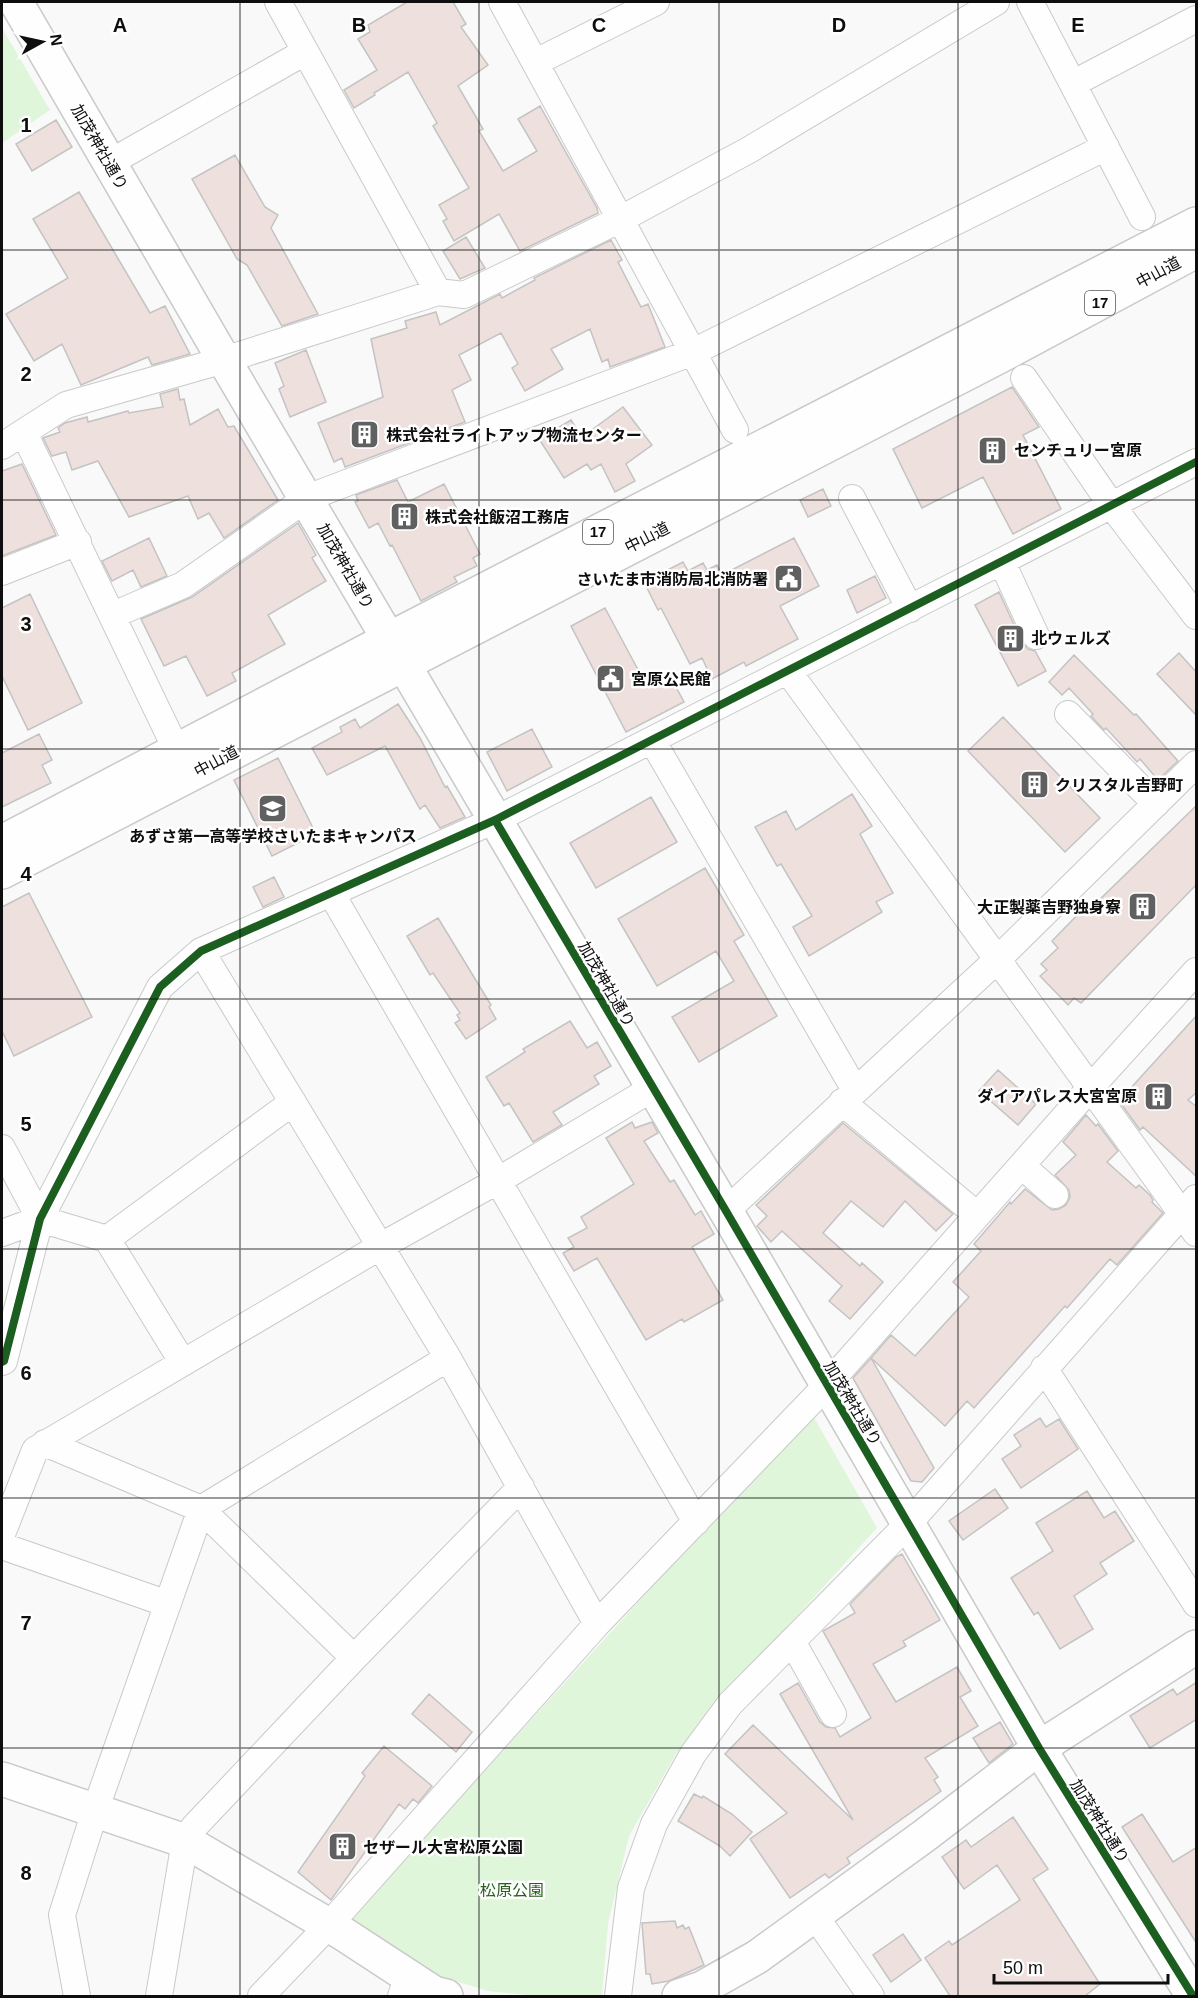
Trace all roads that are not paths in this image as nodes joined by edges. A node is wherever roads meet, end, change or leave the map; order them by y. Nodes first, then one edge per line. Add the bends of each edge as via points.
1 (16, 2) edge
2 (278, 2) edge
3 (502, 2) edge
4 (996, 2) edge
5 (1030, 2) edge
6 (649, 3) edge
7 (1197, 19) edge
8 (305, 52) junction
9 (536, 62) junction
10 (1074, 83) junction
11 (1106, 147) junction
12 (109, 163) junction
13 (1142, 217) dead end
14 (621, 219) junction
15 (1197, 224) edge
16 (1197, 251) edge
17 (438, 292) junction
18 (693, 352) junction
19 (224, 360) junction
20 (1024, 378) dead end
21 (735, 430) dead end
22 (24, 433) junction
23 (2, 446) edge
24 (1197, 462) edge
25 (306, 498) junction
26 (852, 498) dead end
27 (1112, 506) junction
28 (78, 542) junction
29 (1002, 562) junction
30 (2, 572) edge
31 (910, 609) junction
32 (113, 615) junction
33 (1197, 616) edge
34 (1036, 636) dead end
35 (396, 651) junction
36 (788, 671) junction
37 (1068, 714) dead end
38 (652, 740) junction
39 (176, 749) junction
40 (1197, 764) edge
41 (1156, 804) junction
42 (495, 820) junction
43 (2, 842) edge
44 (2, 872) edge
45 (331, 893) junction
46 (201, 951) junction
47 (998, 959) junction
48 (1197, 971) edge
49 (1090, 1087) junction
50 (652, 1088) junction
51 (849, 1096) junction
52 (293, 1102) junction
53 (2, 1148) edge
54 (1022, 1166) junction
55 (499, 1180) junction
56 (1056, 1195) dead end
57 (726, 1211) junction
58 (977, 1215) junction
59 (1192, 1215) edge
60 (40, 1219) junction
61 (2, 1233) edge
62 (107, 1239) junction
63 (381, 1246) junction
64 (448, 1358) junction
65 (2, 1362) edge
66 (183, 1363) junction
67 (1044, 1368) junction
68 (826, 1385) junction
69 (45, 1443) junction
70 (520, 1487) junction
71 (201, 1509) junction
72 (696, 1522) junction
73 (909, 1523) junction
74 (2, 1534) edge
75 (2, 1546) edge
76 (168, 1604) junction
77 (1197, 1604) edge
78 (597, 1624) junction
79 (792, 1641) junction
80 (1197, 1647) edge
81 (354, 1658) junction
82 (833, 1714) dead end
83 (1040, 1748) junction
84 (2, 1779) edge
85 (95, 1811) junction
86 (185, 1841) junction
87 (815, 1916) junction
88 (328, 1926) junction
89 (404, 1986) edge
90 (77, 1996) edge
91 (159, 1996) edge
92 (261, 1996) edge
93 (446, 1996) edge
94 (618, 1996) edge
95 (679, 1996) edge
96 (871, 1996) edge
97 (1193, 1996) edge

1 - 12 main road, 加茂神社通り
2 - 8 street
3 - 9 street
4 - 14 street via 749,150
5 - 10 street
6 - 9 street
7 - 10 street
8 - 12 street
8 - 17 street
9 - 14 street
10 - 11 street
11 - 13 street
11 - 18 street
12 - 19 main road, 加茂神社通り
14 - 17 street via 464,295
14 - 18 street
15 - 35 main road, 中山道 / 17
16 - 35 main road, 中山道 / 17 via 1004,354
17 - 19 street
18 - 21 street
18 - 25 street
19 - 22 street via 66,405
19 - 25 main road, 加茂神社通り
20 - 27 street
22 - 23 street
22 - 28 street
24 - 27 street
25 - 32 street via 183,585
25 - 35 main road, 加茂神社通り
26 - 31 street
27 - 29 street
27 - 33 street
28 - 30 street
28 - 32 street
29 - 31 street
29 - 34 street
31 - 36 street
32 - 39 street
35 - 39 main road, 中山道 / 17
35 - 42 main road, 加茂神社通り
35 - 44 main road, 中山道 / 17
36 - 38 street
36 - 47 street
37 - 41 street
38 - 42 street
38 - 51 street
39 - 43 main road, 中山道 / 17
40 - 41 street
41 - 47 street
42 - 45 street
42 - 50 main road, 加茂神社通り
45 - 46 street
45 - 55 street
46 - 52 street
46 - 60 street via 160,987
47 - 49 street
47 - 51 street
48 - 49 street
49 - 54 street
49 - 59 street
50 - 55 street
50 - 57 main road, 加茂神社通り
51 - 57 street
51 - 58 street
52 - 62 street
52 - 63 street
53 - 60 street
54 - 56 street
54 - 58 street
55 - 63 street
55 - 72 street
57 - 68 main road, 加茂神社通り
58 - 68 street
59 - 67 street
60 - 61 street
60 - 62 street
60 - 65 street
62 - 66 street
63 - 64 street
63 - 66 street
64 - 70 street
64 - 71 street
66 - 69 street
67 - 73 street
67 - 77 street
68 - 72 street
68 - 73 main road, 加茂神社通り
69 - 71 street
69 - 74 street via 35,1450
70 - 78 street
70 - 81 street
71 - 76 street
71 - 81 street
72 - 78 street
73 - 79 street
73 - 83 main road, 加茂神社通り
75 - 76 street
76 - 85 street
78 - 88 street
79 - 82 street
79 - 94 street via 730,1704 688,1761 654,1824 632,1888
80 - 83 main road
81 - 86 street
83 - 87 main road
83 - 97 main road, 加茂神社通り
84 - 85 main road
85 - 86 main road
85 - 90 street via 62,1915
86 - 88 main road
86 - 91 street
87 - 95 main road via 757,1957 702,1988
87 - 96 street
88 - 89 main road
88 - 92 street
89 - 93 main road

